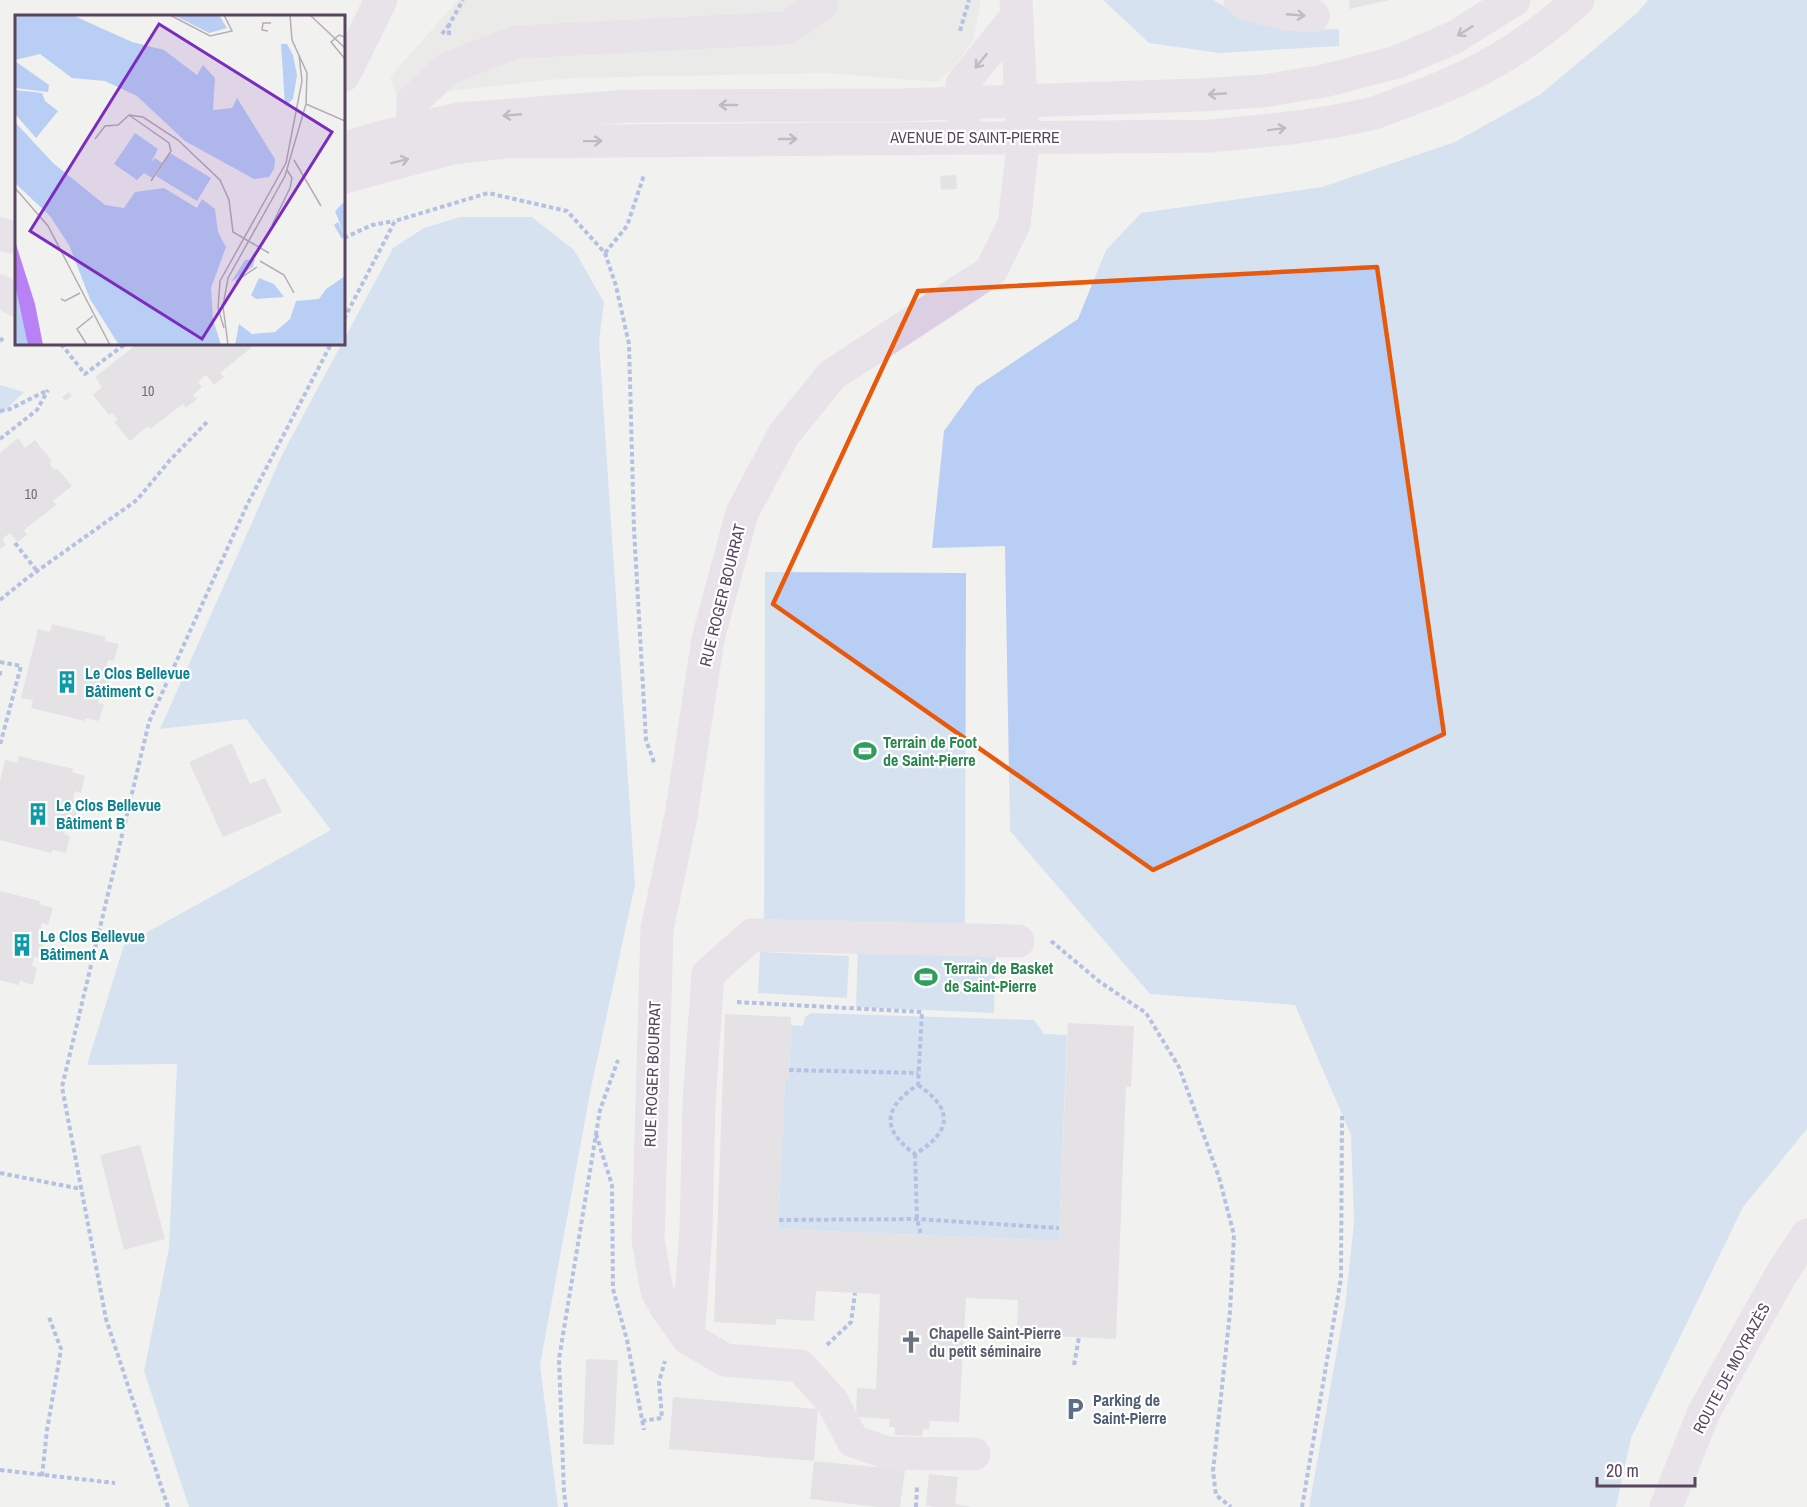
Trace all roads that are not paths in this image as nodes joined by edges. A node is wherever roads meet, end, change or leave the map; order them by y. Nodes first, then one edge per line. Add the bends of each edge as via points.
1 (381, 0) edge
2 (1240, 0) edge
3 (1514, 0) edge
4 (1578, 0) edge
5 (820, 5) dead end
6 (1017, 8) edge
7 (1313, 16) dead end
8 (345, 73) edge
9 (964, 120) junction
10 (1022, 120) junction
11 (413, 129) junction
12 (345, 148) edge
13 (345, 177) edge
14 (0, 234) edge
15 (15, 238) edge
16 (15, 252) edge
17 (0, 256) edge
18 (0, 291) edge
19 (15, 299) edge
20 (15, 300) edge
21 (0, 306) edge
22 (1018, 941) road end
23 (1807, 1235) edge
24 (688, 1338) junction
25 (974, 1454) dead end
26 (1666, 1507) edge

1 - 8 street
2 -> 7 street via 1287,14
3 -> 10 street, AVENUE DE SAINT-PIERRE via 1455,37 1397,62 1324,81
10 -> 4 street, AVENUE DE SAINT-PIERRE via 1210,136 1316,124 1376,112 1431,93 1491,65 1553,23
5 - 11 street via 787,28 517,42 448,68 413,101
6 -> 9 street via 962,84
6 - 10 street, RUE ROGER BOURRAT
9 - 10 street, AVENUE DE SAINT-PIERRE
9 -> 11 street, AVENUE DE SAINT-PIERRE via 628,106 458,119
13 -> 9 street, AVENUE DE SAINT-PIERRE via 452,148 504,142 826,139
10 - 24 street, RUE ROGER BOURRAT via 1014,224 991,271 832,375 784,434 742,513 708,639 681,816 657,929 648,1240 657,1291
11 - 12 street, AVENUE DE SAINT-PIERRE
14 - 15 street
16 - 17 street
18 - 19 street
20 - 21 street
22 - 24 street via 752,935 708,974
23 - 26 street, ROUTE DE MOYRAZÈS via 1704,1412
24 - 25 street via 725,1360 800,1366 832,1401 853,1441 888,1453

